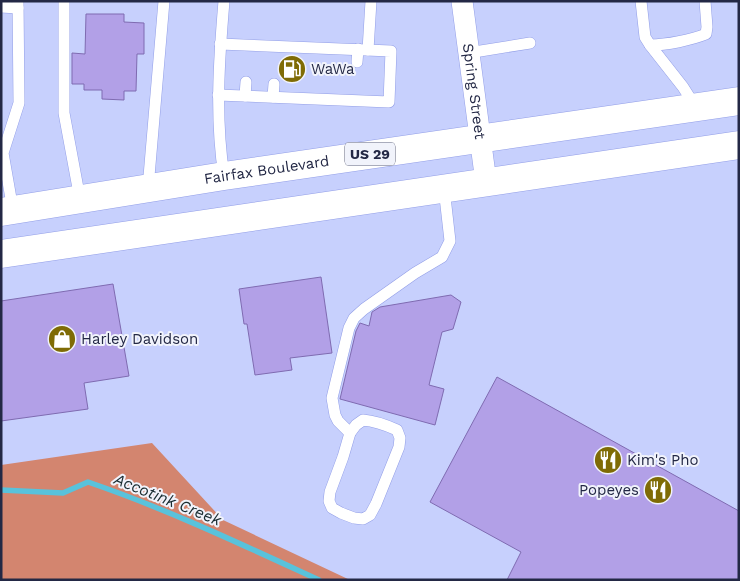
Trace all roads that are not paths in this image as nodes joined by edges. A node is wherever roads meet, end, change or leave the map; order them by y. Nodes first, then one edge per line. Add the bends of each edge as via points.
1 (64, 1) edge
2 (164, 1) edge
3 (224, 1) edge
4 (371, 1) edge
5 (462, 1) edge
6 (640, 1) edge
7 (705, 1) edge
8 (18, 4) edge
9 (1, 7) edge
10 (530, 43) dead end
11 (220, 44) junction
12 (650, 45) junction
13 (329, 48) junction
14 (363, 50) junction
15 (468, 53) junction
16 (328, 60) dead end
17 (357, 62) dead end
18 (246, 82) dead end
19 (274, 84) dead end
20 (301, 86) dead end
21 (328, 87) dead end
22 (218, 95) junction
23 (245, 96) junction
24 (273, 97) junction
25 (300, 98) junction
26 (327, 99) junction
27 (739, 101) edge
28 (695, 107) junction
29 (480, 138) junction
30 (739, 145) edge
31 (224, 176) junction
32 (486, 182) junction
33 (79, 188) junction
34 (148, 188) junction
35 (444, 188) junction
36 (7, 211) edge
37 (1, 254) edge
38 (350, 433) junction

1 - 33 lane via 64,113
2 - 34 lane
3 - 11 lane
4 - 14 lane
5 - 15 street, Spring Street
6 - 12 lane via 645,38
7 - 12 lane via 706,34
8 - 9 lane
8 - 36 lane via 19,103 3,154
10 - 15 lane
11 - 13 lane via 248,50 302,53
11 - 22 lane
12 - 28 lane via 683,86
13 - 14 lane
13 - 16 lane
14 - 17 lane
14 - 26 lane via 391,51 389,102 356,95
15 - 29 street, Spring Street
18 - 23 lane
19 - 24 lane
20 - 25 lane
21 - 26 lane
22 - 23 lane
22 - 31 lane
23 - 24 lane
24 - 25 lane
25 - 26 lane
27 - 28 main road, Fairfax Boulevard / US 29
28 - 29 main road, Fairfax Boulevard / US 29
29 - 31 main road, Fairfax Boulevard / US 29
29 - 32 street, Spring Street
30 - 32 main road
31 - 34 main road, Fairfax Boulevard / US 29
32 - 35 main road
33 - 34 main road, Fairfax Boulevard / US 29
33 - 36 main road, Fairfax Boulevard / US 29
35 - 37 main road
35 - 38 lane via 450,242 442,257 364,309 348,328 332,398 338,421
38 - 38 lane via 329,501 332,508 341,513 363,519 370,515 376,504 400,438 397,430 389,426 363,420

